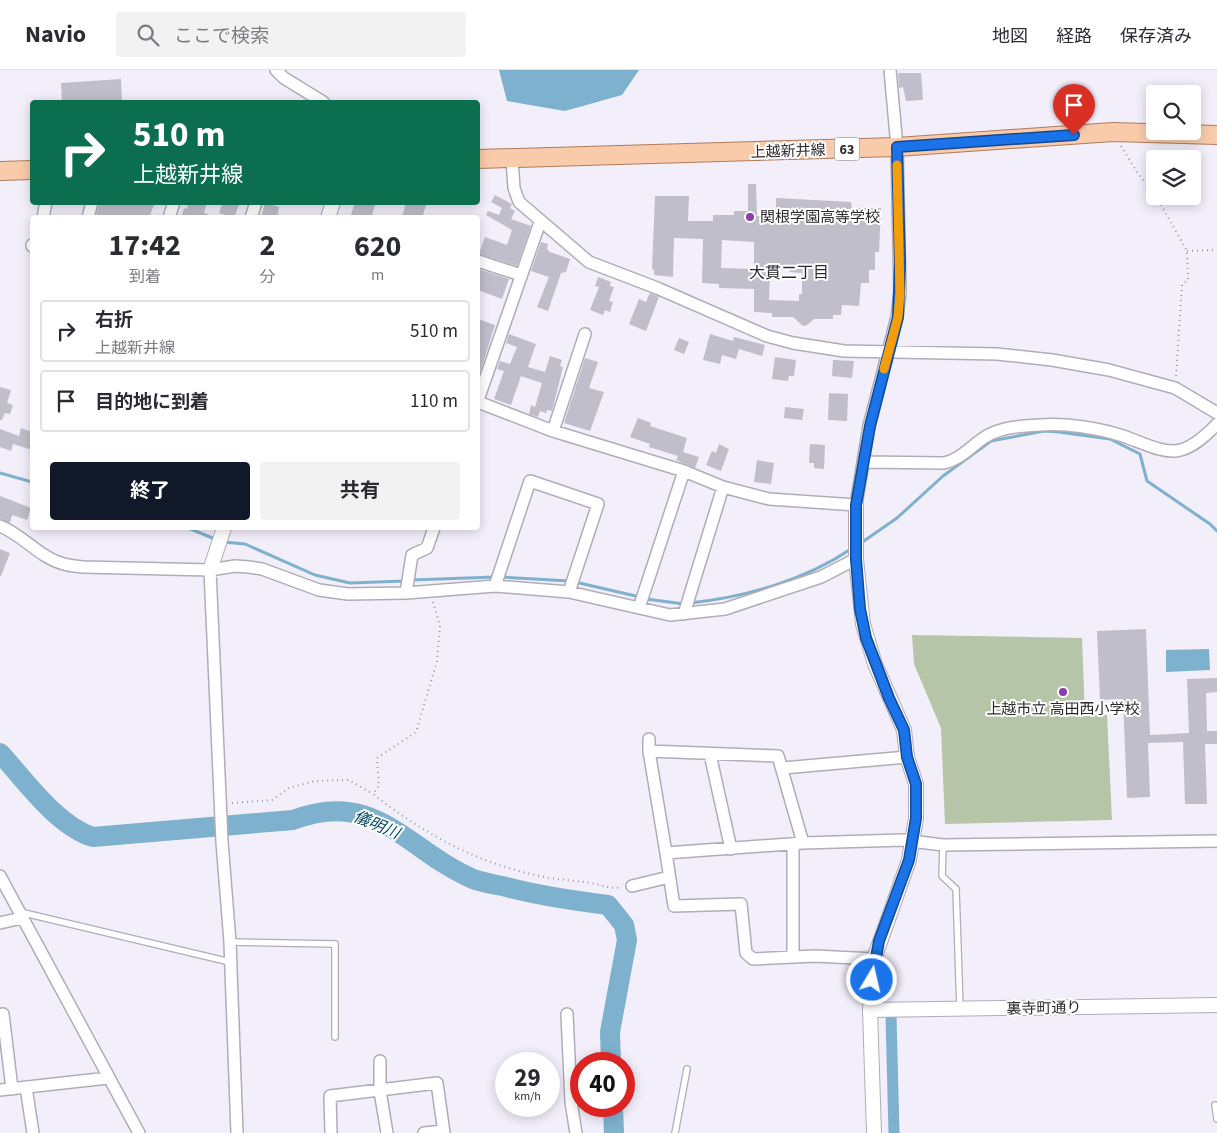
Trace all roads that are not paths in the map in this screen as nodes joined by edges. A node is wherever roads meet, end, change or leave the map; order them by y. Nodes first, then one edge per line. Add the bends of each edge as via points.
1 (276, 70) edge
2 (890, 70) edge
3 (320, 100) edge
4 (1217, 135) edge
5 (897, 147) junction
6 (480, 159) edge
7 (512, 159) junction
8 (30, 170) edge
9 (0, 171) edge
10 (540, 222) junction
11 (480, 262) edge
12 (521, 275) junction
13 (585, 334) dead end
14 (888, 353) junction
15 (480, 395) edge
16 (480, 402) edge
17 (1217, 413) edge
18 (1217, 424) edge
19 (553, 431) junction
20 (864, 462) junction
21 (684, 471) junction
22 (723, 487) junction
23 (856, 505) junction
24 (0, 526) edge
25 (223, 530) edge
26 (433, 530) edge
27 (856, 559) junction
28 (210, 570) junction
29 (495, 586) junction
30 (569, 592) junction
31 (406, 593) junction
32 (639, 608) junction
33 (684, 614) junction
34 (649, 738) dead end
35 (649, 751) junction
36 (710, 754) junction
37 (907, 757) junction
38 (782, 768) junction
39 (1217, 841) edge
40 (912, 843) junction
41 (798, 844) junction
42 (943, 845) junction
43 (731, 849) junction
44 (666, 853) junction
45 (0, 876) edge
46 (670, 877) junction
47 (632, 886) road end
48 (20, 915) junction
49 (0, 923) edge
50 (230, 942) junction
51 (793, 957) junction
52 (874, 959) junction
53 (230, 962) junction
54 (1217, 1005) edge
55 (960, 1009) junction
56 (870, 1010) junction
57 (567, 1014) dead end
58 (0, 1015) edge
59 (335, 1037) dead end
60 (380, 1060) dead end
61 (687, 1069) dead end
62 (108, 1078) junction
63 (26, 1087) junction
64 (12, 1089) junction
65 (0, 1090) edge
66 (380, 1091) junction
67 (1215, 1105) dead end
68 (1217, 1119) edge
69 (444, 1132) edge
70 (33, 1133) edge
71 (139, 1133) edge
72 (237, 1133) edge
73 (331, 1133) edge
74 (387, 1133) edge
75 (424, 1133) edge
76 (576, 1133) edge
77 (675, 1133) edge
78 (874, 1133) edge

1 - 3 street
2 - 5 street
4 - 5 main road, 上越新井線 / 63 via 1113,132
5 - 7 main road, 上越新井線 / 63
5 - 14 street via 900,293 898,317
6 - 7 main road, 上越新井線 / 63
7 - 10 street via 514,188 519,202
8 - 9 main road
10 - 12 street
10 - 14 street via 589,262 767,336 844,351
11 - 12 street
12 - 15 street
13 - 19 street
14 - 17 street via 997,354 1109,370 1175,388
14 - 20 street
16 - 19 street
18 - 20 street via 1197,443 1170,452 1110,433 1043,425 1017,427 985,437 954,461
19 - 21 street
20 - 23 street
21 - 22 street
21 - 32 street
22 - 23 street via 769,499
22 - 33 street
23 - 27 street
24 - 28 street via 63,564
25 - 28 street
26 - 31 street via 427,548 412,555
27 - 33 street via 821,578 787,590 725,609
27 - 37 street via 866,638 904,730
28 - 31 street via 235,566 262,569 319,590 348,594
28 - 50 street via 222,842
29 - 30 street
29 - 30 street via 530,481 598,504
29 - 31 street
30 - 32 street
32 - 33 street
34 - 35 street
35 - 36 street
35 - 44 street
36 - 38 street via 778,756
36 - 43 street
37 - 38 street
37 - 40 street via 916,784
38 - 41 street
39 - 42 street
40 - 41 street via 903,840
40 - 42 street
40 - 52 street
41 - 43 street
41 - 51 street
42 - 55 lane via 942,876 956,889
43 - 44 street
44 - 46 street
45 - 48 street
46 - 47 street
46 - 51 street via 674,906 741,904 746,953 753,959
48 - 49 street
48 - 53 lane
48 - 62 street
50 - 53 street
50 - 59 lane via 335,944
51 - 52 street
52 - 56 street
53 - 72 street
54 - 55 street, 裏寺町通り
55 - 56 street, 裏寺町通り
56 - 78 street
57 - 76 street via 571,1102
58 - 64 street via 3,1014
60 - 66 street
61 - 77 lane
62 - 63 street
62 - 71 street
63 - 64 street
63 - 70 street
64 - 65 street
66 - 69 street via 437,1083
66 - 73 street via 330,1096
66 - 74 street
67 - 68 lane
69 - 75 street

